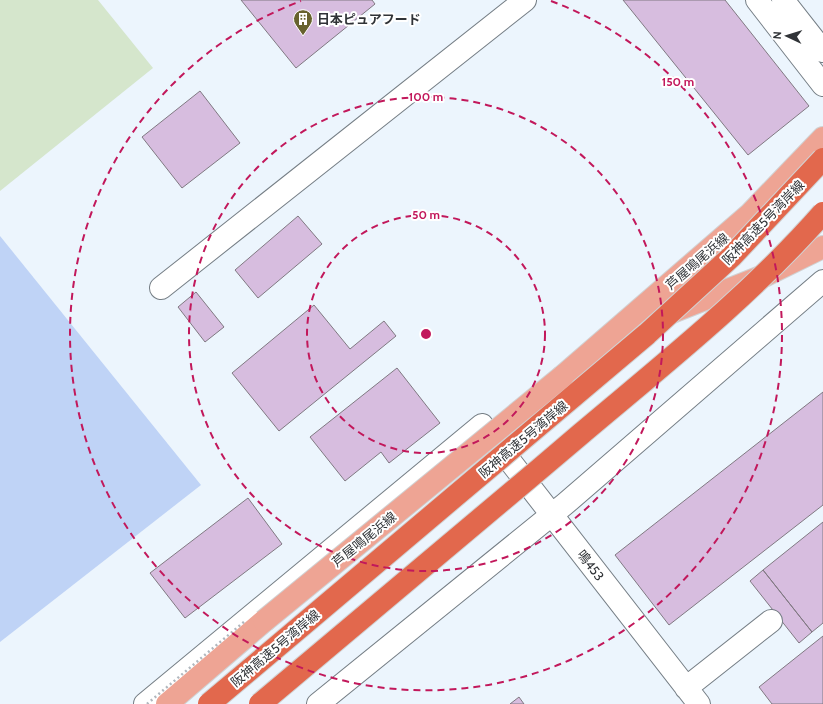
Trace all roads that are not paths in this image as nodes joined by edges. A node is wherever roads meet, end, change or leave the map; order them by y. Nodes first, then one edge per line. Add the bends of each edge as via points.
1 (526, 0) edge
2 (757, 0) edge
3 (782, 0) edge
4 (823, 51) edge
5 (823, 85) edge
6 (823, 138) edge
7 (823, 159) edge
8 (823, 213) edge
9 (823, 247) edge
10 (823, 281) edge
11 (161, 288) dead end
12 (563, 376) junction
13 (551, 514) junction
14 (772, 621) dead end
15 (693, 696) edge
16 (145, 704) edge
17 (167, 704) edge
18 (209, 704) edge
19 (260, 704) edge
20 (318, 704) edge

1 - 11 street
2 - 5 street
3 - 4 street
6 - 12 main road, 芦屋鳴尾浜線 via 750,214
7 - 18 highway, 阪神高速5号湾岸線, bridge via 731,257 647,334
8 - 19 highway, bridge via 741,297
9 - 12 main road, 芦屋鳴尾浜線 via 766,275 671,312
10 - 13 street
12 - 17 main road, 芦屋鳴尾浜線, bridge via 264,621
13 - 15 street, 鳴453
13 - 16 street, 鳴453 via 482,425
13 - 20 street
14 - 15 street

